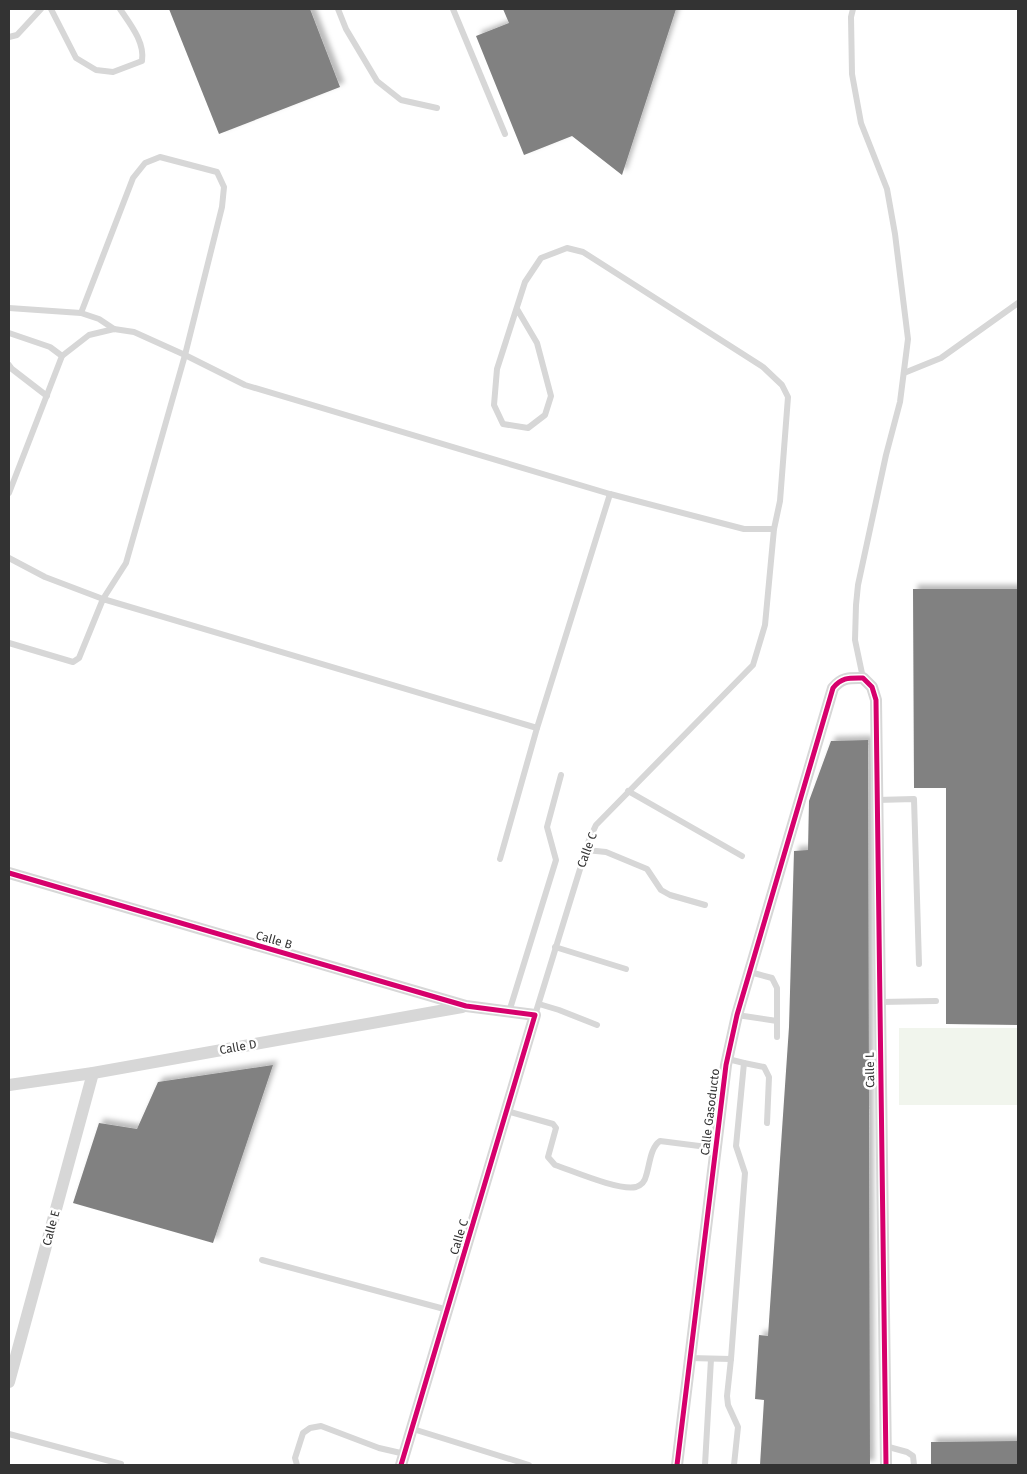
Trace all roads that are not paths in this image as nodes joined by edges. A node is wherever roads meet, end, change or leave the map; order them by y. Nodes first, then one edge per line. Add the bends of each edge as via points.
1 (41, 9) edge
2 (51, 9) edge
3 (120, 9) edge
4 (338, 9) edge
5 (453, 9) edge
6 (853, 9) edge
7 (9, 37) edge
8 (437, 108) dead end
9 (505, 134) dead end
10 (1018, 303) edge
11 (9, 308) edge
12 (517, 309) junction
13 (81, 313) junction
14 (114, 329) junction
15 (9, 334) edge
16 (185, 355) junction
17 (62, 356) junction
18 (9, 365) edge
19 (904, 373) junction
20 (47, 396) junction
21 (9, 493) edge
22 (610, 494) junction
23 (774, 529) junction
24 (9, 558) edge
25 (103, 599) junction
26 (9, 643) edge
27 (863, 678) junction
28 (537, 728) junction
29 (561, 775) dead end
30 (628, 791) junction
31 (877, 800) junction
32 (586, 850) junction
33 (742, 856) dead end
34 (500, 859) dead end
35 (9, 873) edge
36 (705, 905) dead end
37 (556, 947) junction
38 (919, 964) dead end
39 (626, 970) dead end
40 (750, 972) junction
41 (936, 1001) dead end
42 (880, 1002) junction
43 (466, 1006) junction
44 (537, 1009) junction
45 (509, 1012) junction
46 (737, 1015) junction
47 (777, 1021) junction
48 (597, 1025) dead end
49 (777, 1037) dead end
50 (728, 1059) junction
51 (744, 1063) junction
52 (93, 1073) junction
53 (9, 1085) edge
54 (507, 1111) junction
55 (767, 1123) dead end
56 (715, 1148) junction
57 (262, 1260) dead end
58 (448, 1310) junction
59 (689, 1358) junction
60 (711, 1359) junction
61 (731, 1359) junction
62 (9, 1382) edge
63 (413, 1429) junction
64 (9, 1434) edge
65 (886, 1446) junction
66 (403, 1460) edge
67 (121, 1464) dead end
68 (297, 1465) edge
69 (529, 1465) edge
70 (677, 1465) edge
71 (705, 1465) edge
72 (734, 1465) edge
73 (886, 1465) edge
74 (914, 1465) edge

1 - 7 lane via 17,35
2 - 3 lane via 76,58 96,70 114,72 142,61 144,51
4 - 8 lane via 377,81 401,100
5 - 9 lane
6 - 19 lane via 852,74 861,123 887,189 895,234 908,339
10 - 19 lane via 941,358
11 - 13 lane
12 - 12 lane, Calle C via 497,369 494,405 503,424 528,428 545,415 550,396 537,343
12 - 23 lane, Calle C via 525,282 541,258 567,248 583,252 763,367 782,385 788,397 780,501
13 - 14 lane
13 - 16 lane via 133,178 146,163 160,157 216,172 224,187 222,207
14 - 16 lane via 134,332
14 - 17 lane via 89,335
15 - 17 lane via 50,347
16 - 22 lane via 245,385
16 - 25 lane via 126,563
17 - 20 lane
18 - 20 lane
19 - 27 lane via 858,585 855,640
20 - 21 lane
22 - 23 lane via 744,529
22 - 28 lane
23 - 30 lane, Calle C via 764,625 753,665
24 - 25 lane via 45,577
25 - 26 lane via 79,658 73,662
25 - 28 lane
27 - 31 street, Calle L via 872,687 876,700
27 - 40 street, Calle Gasoducto via 840,680 833,688
28 - 34 lane
29 - 45 lane via 547,827 556,860
30 - 32 lane, Calle C via 596,825
30 - 33 lane
31 - 38 lane via 914,799
31 - 42 street, Calle L
32 - 36 lane via 606,852 647,869 661,890
32 - 37 lane, Calle C
35 - 43 street, Calle B
37 - 39 lane
37 - 44 lane, Calle C
40 - 46 street, Calle Gasoducto
40 - 47 lane via 772,978 777,988
41 - 42 lane
42 - 65 street, Calle L
43 - 45 street, Calle B
43 - 52 street, Calle D
44 - 45 street, Calle B
44 - 48 lane via 559,1010
44 - 54 street, Calle C
46 - 47 lane
46 - 50 street, Calle Gasoducto
47 - 49 lane
50 - 51 lane
50 - 56 street, Calle Gasoducto
51 - 55 lane via 764,1067 768,1073
51 - 61 lane via 736,1146 745,1174
52 - 53 street, Calle D
52 - 62 street, Calle E
54 - 56 lane via 553,1124 556,1128 548,1157 555,1165 617,1186 636,1187 642,1184 654,1145 660,1141
54 - 58 street, Calle C
56 - 59 street, Calle Gasoducto
57 - 58 lane
58 - 63 street, Calle C
59 - 60 lane
59 - 70 street, Calle Gasoducto
60 - 61 lane
60 - 71 lane
61 - 72 lane via 728,1405 738,1427
63 - 66 street, Calle C
63 - 69 lane
64 - 67 lane
65 - 73 street, Calle L
65 - 74 lane via 913,1456
66 - 68 lane via 321,1426 303,1433 295,1458

